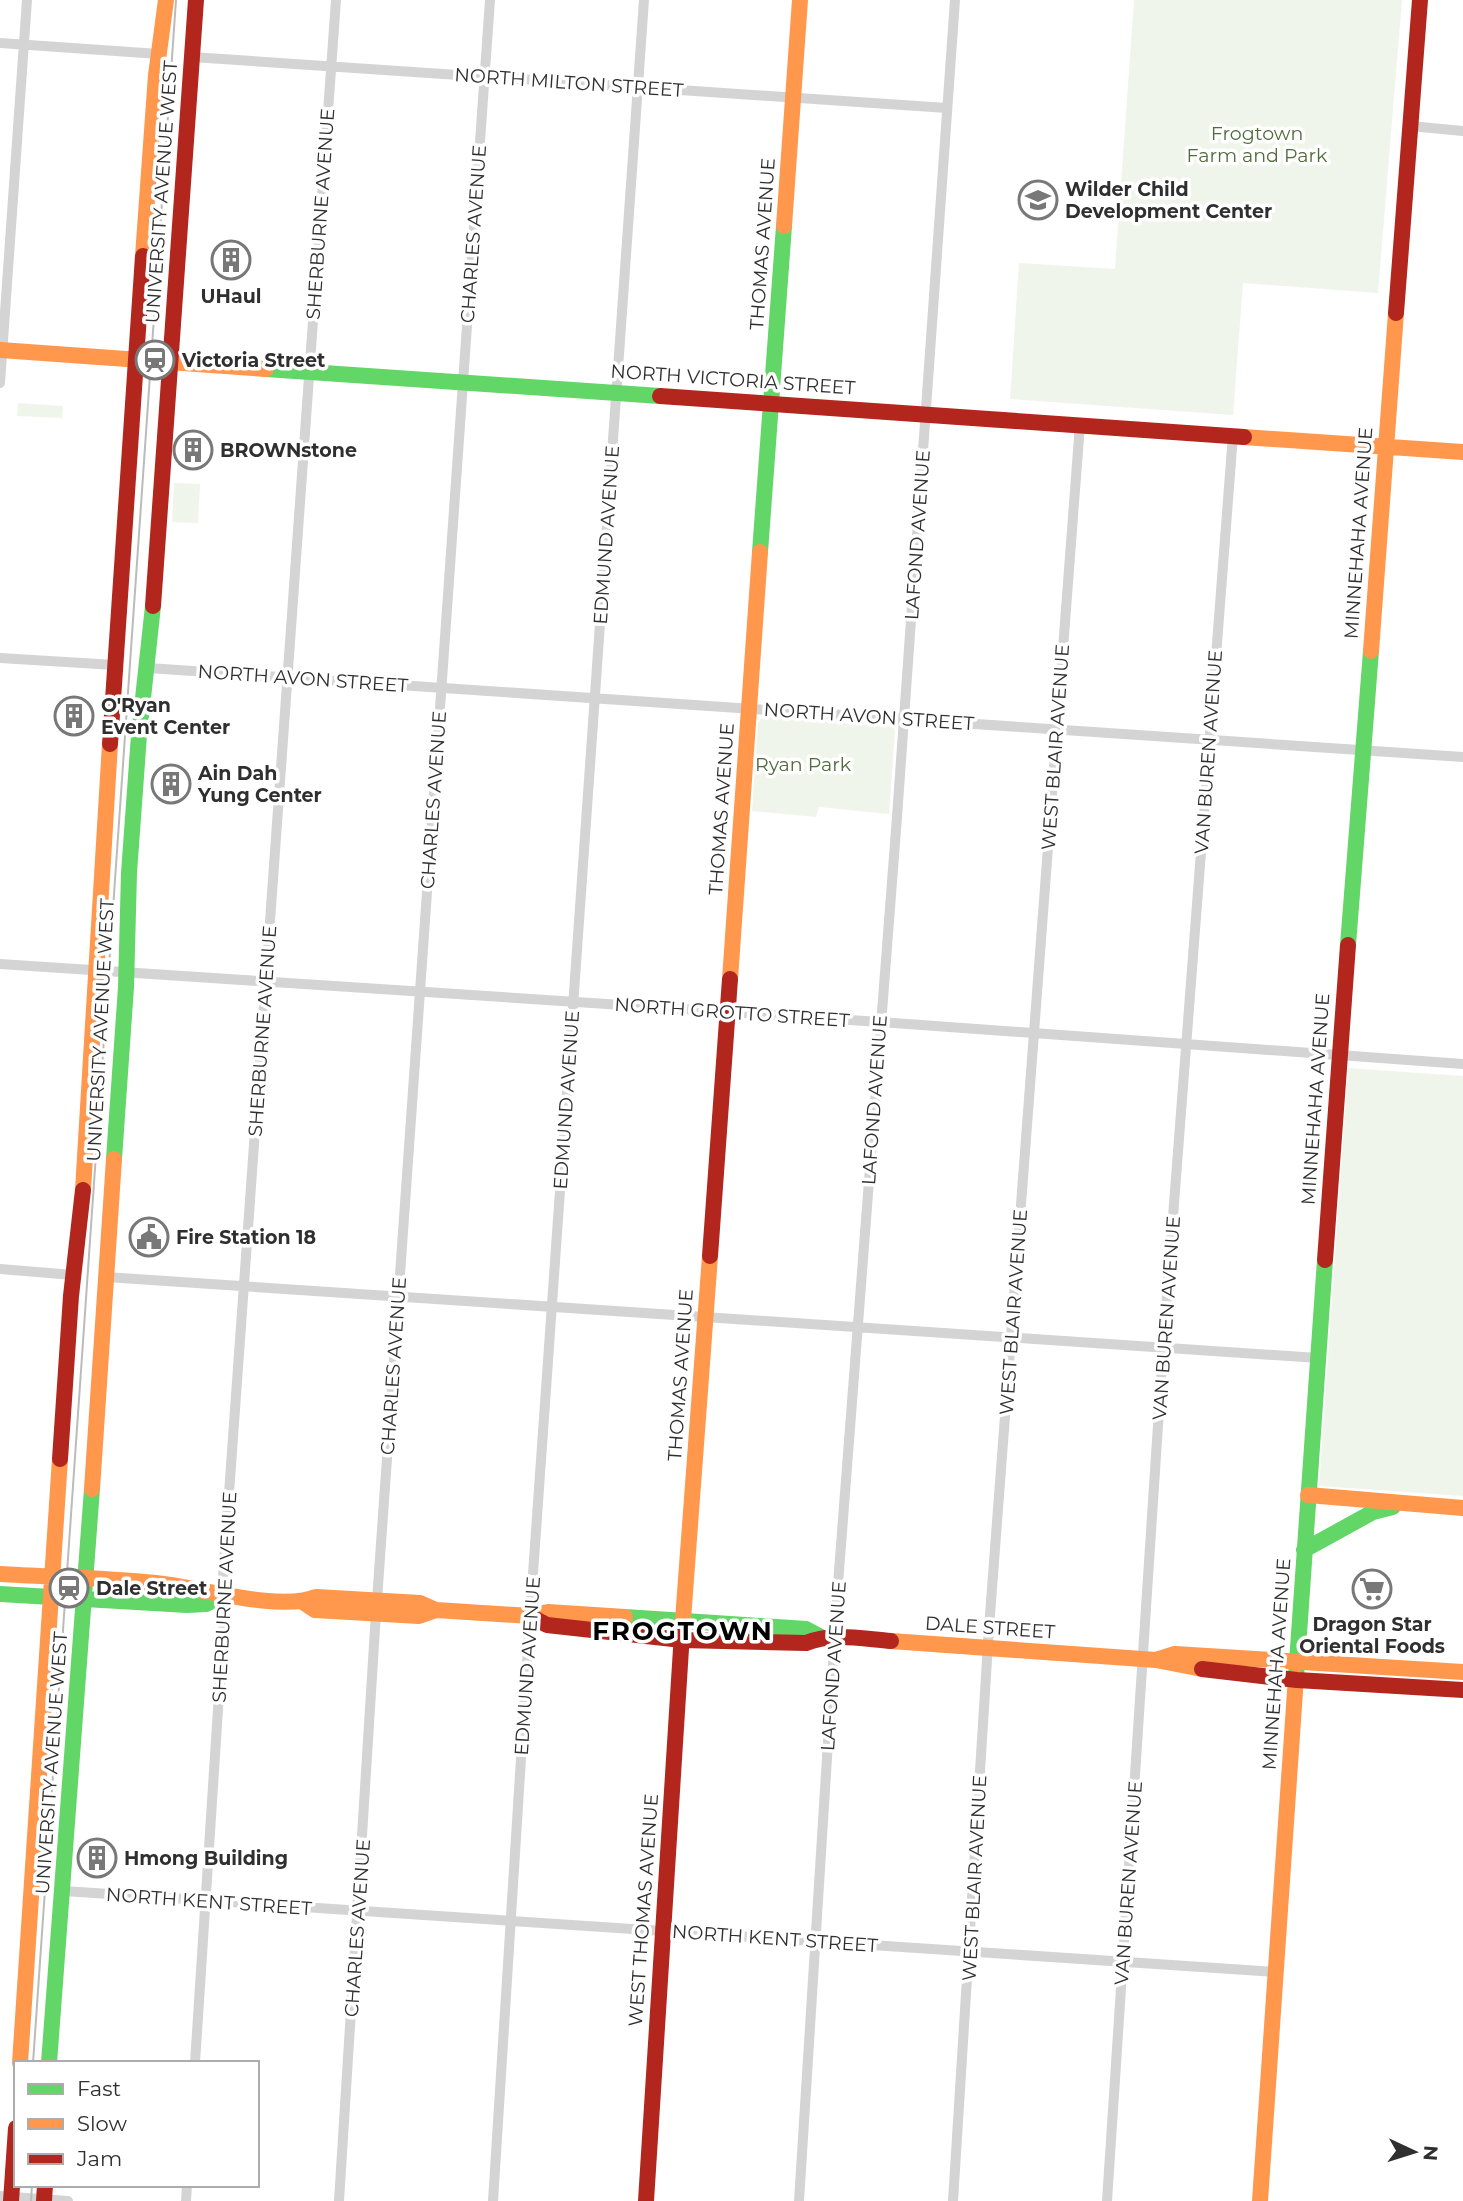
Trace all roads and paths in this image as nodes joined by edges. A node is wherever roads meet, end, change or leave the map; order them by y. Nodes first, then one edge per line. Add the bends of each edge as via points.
1 (27, 0) edge
2 (166, 0) edge
3 (196, 0) edge
4 (335, 0) edge
5 (490, 0) edge
6 (644, 0) edge
7 (800, 0) edge
8 (955, 0) edge
9 (1420, 0) edge
10 (0, 43) edge
11 (24, 45) junction
12 (159, 54) junction
13 (192, 57) junction
14 (331, 66) junction
15 (484, 76) junction
16 (638, 87) junction
17 (793, 98) junction
18 (947, 108) junction
19 (1410, 127) junction
20 (1463, 131) edge
21 (1, 350) edge
22 (136, 360) junction
23 (170, 362) junction
24 (309, 372) junction
25 (462, 382) junction
26 (0, 383) edge
27 (616, 392) junction
28 (771, 402) junction
29 (926, 413) junction
30 (1080, 424) junction
31 (1233, 435) junction
32 (1385, 445) junction
33 (1463, 452) edge
34 (0, 658) edge
35 (115, 665) junction
36 (148, 668) junction
37 (287, 677) junction
38 (441, 687) junction
39 (594, 698) junction
40 (749, 708) junction
41 (902, 718) junction
42 (1056, 728) junction
43 (1209, 739) junction
44 (1363, 749) junction
45 (1463, 757) edge
46 (0, 964) edge
47 (94, 970) junction
48 (127, 972) junction
49 (265, 981) junction
50 (420, 992) junction
51 (573, 1002) junction
52 (727, 1013) junction
53 (880, 1021) junction
54 (1033, 1033) junction
55 (1186, 1043) junction
56 (1339, 1055) junction
57 (1463, 1064) edge
58 (0, 1269) edge
59 (73, 1275) junction
60 (106, 1278) junction
61 (244, 1286) junction
62 (398, 1296) junction
63 (551, 1306) junction
64 (705, 1316) junction
65 (857, 1326) junction
66 (1011, 1336) junction
67 (1163, 1347) junction
68 (1318, 1358) junction
69 (1308, 1495) junction
70 (1405, 1504) junction
71 (1463, 1508) edge
72 (1304, 1550) junction
73 (0, 1574) edge
74 (51, 1577) junction
75 (85, 1580) junction
76 (0, 1594) edge
77 (224, 1595) junction
78 (49, 1597) junction
79 (83, 1600) junction
80 (376, 1607) junction
81 (530, 1616) junction
82 (684, 1622) junction
83 (828, 1637) junction
84 (682, 1640) junction
85 (988, 1648) junction
86 (1149, 1659) junction
87 (1298, 1662) junction
88 (1463, 1672) edge
89 (1297, 1680) junction
90 (1463, 1690) edge
91 (64, 1891) junction
92 (206, 1901) junction
93 (358, 1911) junction
94 (511, 1920) junction
95 (663, 1931) junction
96 (817, 1941) junction
97 (970, 1951) junction
98 (1123, 1962) junction
99 (1276, 1972) junction
100 (20, 2061) edge
101 (49, 2061) edge
102 (195, 2061) edge
103 (14, 2143) edge
104 (45, 2195) edge
105 (7, 2198) edge
106 (68, 2201) edge
107 (339, 2201) edge
108 (492, 2201) edge
109 (646, 2201) edge
110 (799, 2201) edge
111 (953, 2201) edge
112 (1107, 2201) edge
113 (1260, 2201) edge

1 - 11 street
2 - 12 main road, UNIVERSITY AVENUE WEST
3 - 13 main road, UNIVERSITY AVENUE WEST
4 - 14 street, SHERBURNE AVENUE
5 - 15 street, CHARLES AVENUE
6 - 16 street, EDMUND AVENUE
7 - 17 main road, THOMAS AVENUE
8 - 18 street, LAFOND AVENUE
9 - 19 main road, MINNEHAHA AVENUE
10 - 11 street
11 - 12 street
11 - 21 street
12 - 22 main road, UNIVERSITY AVENUE WEST
13 - 14 street, NORTH MILTON STREET
13 - 23 main road, UNIVERSITY AVENUE WEST
14 - 15 street, NORTH MILTON STREET
14 - 24 street, SHERBURNE AVENUE
15 - 16 street, NORTH MILTON STREET
15 - 25 street, CHARLES AVENUE
16 - 17 street, NORTH MILTON STREET
16 - 27 street, EDMUND AVENUE
17 - 18 street, NORTH MILTON STREET
17 - 28 main road, THOMAS AVENUE
18 - 29 street, LAFOND AVENUE
19 - 20 street
19 - 32 main road, MINNEHAHA AVENUE
21 - 22 main road, NORTH VICTORIA STREET
21 - 26 street
22 - 23 main road, NORTH VICTORIA STREET
22 - 35 main road, UNIVERSITY AVENUE WEST
23 - 24 main road, NORTH VICTORIA STREET
23 - 36 main road, UNIVERSITY AVENUE WEST
24 - 25 main road, NORTH VICTORIA STREET
24 - 37 street, SHERBURNE AVENUE
25 - 27 main road, NORTH VICTORIA STREET
25 - 38 street, CHARLES AVENUE
27 - 28 main road, NORTH VICTORIA STREET
27 - 39 street, EDMUND AVENUE
28 - 29 main road, NORTH VICTORIA STREET
28 - 40 main road, THOMAS AVENUE
29 - 30 main road, NORTH VICTORIA STREET
29 - 41 street, LAFOND AVENUE
30 - 31 main road, NORTH VICTORIA STREET
30 - 42 street, WEST BLAIR AVENUE
31 - 32 main road, NORTH VICTORIA STREET
31 - 43 street, VAN BUREN AVENUE
32 - 33 main road, NORTH VICTORIA STREET
32 - 44 main road, MINNEHAHA AVENUE
34 - 35 street
35 - 47 main road, UNIVERSITY AVENUE WEST
36 - 37 street, NORTH AVON STREET
36 - 48 main road, UNIVERSITY AVENUE WEST via 133,817
37 - 38 street, NORTH AVON STREET
37 - 49 street, SHERBURNE AVENUE
38 - 39 street, NORTH AVON STREET
38 - 50 street, CHARLES AVENUE
39 - 40 street, NORTH AVON STREET
39 - 51 street, EDMUND AVENUE
40 - 41 street, NORTH AVON STREET
40 - 52 main road, THOMAS AVENUE
41 - 42 street, NORTH AVON STREET
41 - 53 street, LAFOND AVENUE
42 - 43 street, NORTH AVON STREET
42 - 54 street, WEST BLAIR AVENUE
43 - 44 street, NORTH AVON STREET
43 - 55 street, VAN BUREN AVENUE
44 - 45 street, NORTH AVON STREET
44 - 56 main road, MINNEHAHA AVENUE
46 - 47 street, NORTH GROTTO STREET
47 - 48 street, NORTH GROTTO STREET
47 - 59 main road, UNIVERSITY AVENUE WEST via 92,1068
48 - 49 street, NORTH GROTTO STREET
48 - 60 main road, UNIVERSITY AVENUE WEST
49 - 50 street, NORTH GROTTO STREET
49 - 61 street, SHERBURNE AVENUE
50 - 51 street, NORTH GROTTO STREET
50 - 62 street, CHARLES AVENUE
51 - 52 street, NORTH GROTTO STREET
51 - 63 street, EDMUND AVENUE
52 - 53 street, NORTH GROTTO STREET
52 - 64 main road, THOMAS AVENUE
53 - 54 street, NORTH GROTTO STREET
53 - 65 street, LAFOND AVENUE
54 - 55 street, NORTH GROTTO STREET
54 - 66 street, WEST BLAIR AVENUE
55 - 56 street, NORTH GROTTO STREET
55 - 67 street, VAN BUREN AVENUE
56 - 57 street, NORTH GROTTO STREET
56 - 68 main road, MINNEHAHA AVENUE
58 - 59 street
59 - 74 main road, UNIVERSITY AVENUE WEST
60 - 61 street
60 - 75 main road, UNIVERSITY AVENUE WEST
61 - 62 street
61 - 77 street, SHERBURNE AVENUE
62 - 63 street
62 - 80 street, CHARLES AVENUE
63 - 64 street
63 - 81 street, EDMUND AVENUE
64 - 65 street
64 - 82 main road, THOMAS AVENUE
65 - 66 street
65 - 83 street, LAFOND AVENUE
66 - 67 street
66 - 85 street, WEST BLAIR AVENUE
67 - 68 street
67 - 86 street, VAN BUREN AVENUE
68 - 69 main road, MINNEHAHA AVENUE
69 - 70 main road
69 - 72 main road, MINNEHAHA AVENUE
70 - 71 main road
70 - 72 main road via 1373,1512
72 - 87 main road, MINNEHAHA AVENUE
73 - 74 main road, DALE STREET
74 - 75 main road, DALE STREET
74 - 78 main road, UNIVERSITY AVENUE WEST
75 - 77 main road, DALE STREET via 207,1589
75 - 79 main road, UNIVERSITY AVENUE WEST
76 - 78 main road, DALE STREET
77 - 79 main road, DALE STREET via 206,1604
77 - 80 main road, DALE STREET via 303,1602 316,1610
77 - 92 street, SHERBURNE AVENUE
78 - 79 main road, DALE STREET
78 - 100 main road, UNIVERSITY AVENUE WEST
79 - 91 main road, UNIVERSITY AVENUE WEST
80 - 81 main road, DALE STREET via 420,1603 436,1610
80 - 93 street, CHARLES AVENUE
81 - 82 main road, DALE STREET via 548,1612
81 - 84 main road, DALE STREET via 547,1625
81 - 94 street, EDMUND AVENUE
82 - 83 main road, DALE STREET via 806,1629
82 - 84 main road, WEST THOMAS AVENUE
83 - 84 main road, DALE STREET via 806,1643
83 - 85 main road, DALE STREET
83 - 96 street, LAFOND AVENUE
84 - 95 main road, WEST THOMAS AVENUE
85 - 86 main road, DALE STREET
85 - 97 street, WEST BLAIR AVENUE
86 - 87 main road, DALE STREET via 1175,1654
86 - 89 main road, DALE STREET via 1174,1667
86 - 98 street, VAN BUREN AVENUE
87 - 88 main road, DALE STREET
87 - 89 main road, MINNEHAHA AVENUE
89 - 90 main road, DALE STREET
89 - 99 main road, MINNEHAHA AVENUE
91 - 92 street, NORTH KENT STREET
91 - 101 main road, UNIVERSITY AVENUE WEST
92 - 93 street, NORTH KENT STREET
92 - 102 street, SHERBURNE AVENUE
93 - 94 street, NORTH KENT STREET
93 - 107 street, CHARLES AVENUE
94 - 95 street, NORTH KENT STREET
94 - 108 street, EDMUND AVENUE
95 - 96 street, NORTH KENT STREET
95 - 109 main road, WEST THOMAS AVENUE
96 - 97 street, NORTH KENT STREET
96 - 110 street, LAFOND AVENUE
97 - 98 street, NORTH KENT STREET
97 - 111 street, WEST BLAIR AVENUE
98 - 99 street, NORTH KENT STREET
98 - 112 street, VAN BUREN AVENUE
99 - 113 main road, MINNEHAHA AVENUE
103 - 105 main road
104 - 105 street
104 - 106 street

